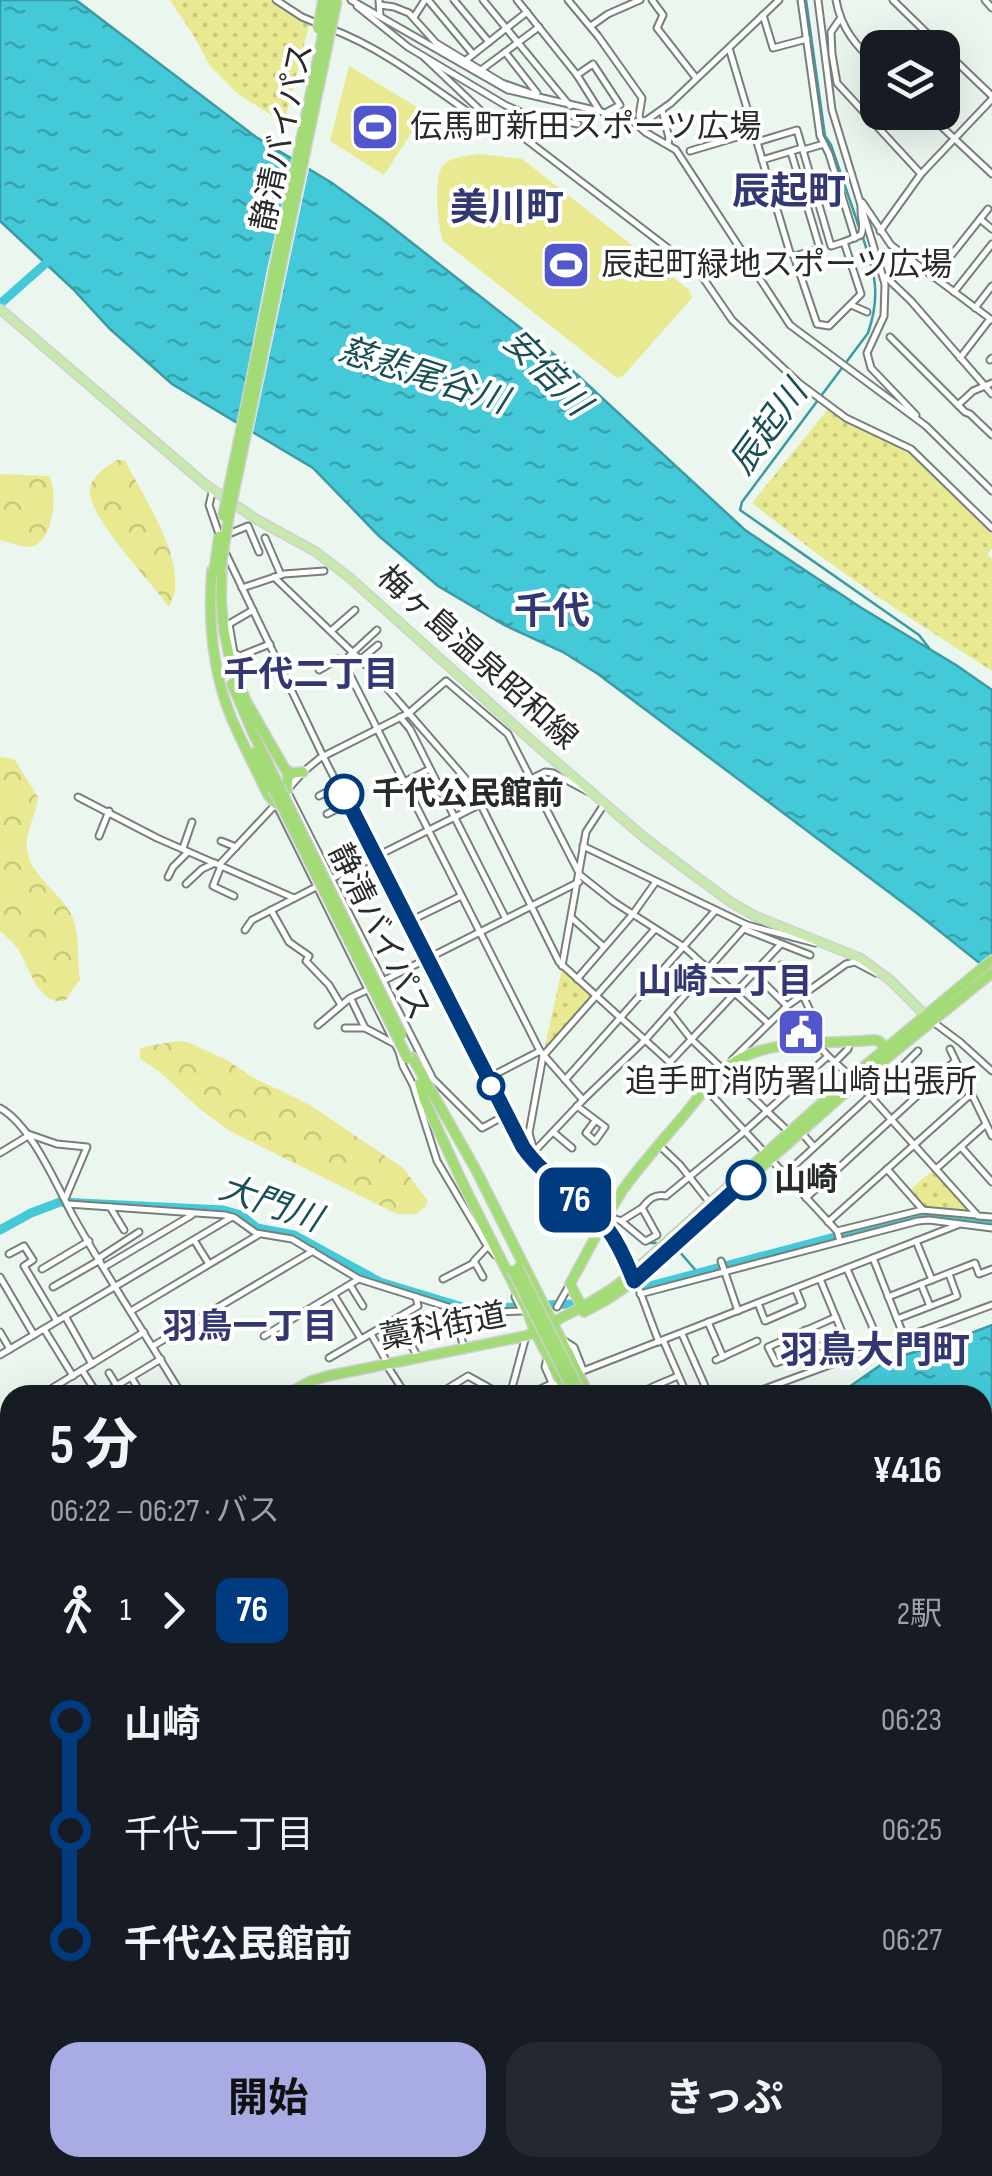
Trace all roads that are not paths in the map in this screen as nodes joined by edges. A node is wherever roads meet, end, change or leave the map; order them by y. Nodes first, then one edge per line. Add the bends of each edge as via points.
1 (276, 0) edge
2 (333, 0) edge
3 (427, 0) edge
4 (454, 0) edge
5 (483, 0) edge
6 (517, 0) edge
7 (568, 0) edge
8 (616, 0) edge
9 (640, 0) edge
10 (652, 0) edge
11 (779, 0) edge
12 (801, 0) edge
13 (818, 0) edge
14 (836, 0) edge
15 (893, 0) edge
16 (986, 0) edge
17 (380, 3) edge
18 (992, 8) edge
19 (620, 9) junction
20 (527, 12) junction
21 (763, 15) junction
22 (380, 16) junction
23 (414, 16) junction
24 (840, 19) junction
25 (590, 26) junction
26 (538, 27) junction
27 (506, 29) junction
28 (924, 30) edge
29 (807, 39) junction
30 (489, 42) junction
31 (518, 43) junction
32 (860, 47) edge
33 (729, 48) junction
34 (505, 52) junction
35 (473, 54) junction
36 (424, 56) junction
37 (465, 60) junction
38 (960, 66) edge
39 (481, 70) junction
40 (578, 75) junction
41 (697, 79) junction
42 (992, 97) edge
43 (541, 98) junction
44 (570, 106) junction
45 (662, 110) junction
46 (482, 112) junction
47 (603, 112) junction
48 (638, 122) junction
49 (578, 124) dead end
50 (945, 130) edge
51 (754, 132) junction
52 (954, 139) junction
53 (757, 142) junction
54 (668, 144) junction
55 (824, 144) junction
56 (803, 149) junction
57 (690, 151) dead end
58 (791, 152) junction
59 (762, 160) junction
60 (922, 174) junction
61 (992, 174) edge
62 (862, 202) junction
63 (988, 209) dead end
64 (980, 218) junction
65 (992, 229) edge
66 (880, 230) junction
67 (856, 238) junction
68 (844, 242) junction
69 (992, 244) edge
70 (830, 246) junction
71 (820, 248) junction
72 (794, 256) junction
73 (884, 275) junction
74 (934, 278) junction
75 (992, 286) edge
76 (954, 292) junction
77 (851, 304) junction
78 (975, 308) junction
79 (867, 312) dead end
80 (2, 314) edge
81 (991, 320) edge
82 (890, 337) dead end
83 (960, 358) junction
84 (989, 385) edge
85 (992, 394) edge
86 (958, 405) junction
87 (926, 426) junction
88 (992, 434) edge
89 (213, 489) junction
90 (992, 492) edge
91 (992, 528) edge
92 (220, 532) junction
93 (264, 538) dead end
94 (259, 552) dead end
95 (324, 571) dead end
96 (217, 572) junction
97 (277, 576) junction
98 (242, 588) junction
99 (253, 610) junction
100 (355, 610) dead end
101 (331, 630) junction
102 (377, 630) dead end
103 (270, 644) junction
104 (378, 645) dead end
105 (352, 652) junction
106 (360, 660) junction
107 (345, 665) junction
108 (318, 670) dead end
109 (409, 713) junction
110 (400, 717) junction
111 (377, 728) junction
112 (323, 756) junction
113 (285, 768) junction
114 (430, 769) junction
115 (303, 772) junction
116 (531, 778) junction
117 (404, 782) junction
118 (340, 786) junction
119 (280, 789) junction
120 (319, 796) dead end
121 (78, 797) dead end
122 (601, 800) junction
123 (349, 803) junction
124 (276, 804) junction
125 (480, 804) junction
126 (108, 811) junction
127 (327, 814) dead end
128 (454, 817) junction
129 (192, 822) dead end
130 (429, 830) junction
131 (98, 836) dead end
132 (221, 840) dead end
133 (584, 846) junction
134 (236, 847) junction
135 (186, 850) junction
136 (376, 856) junction
137 (218, 865) junction
138 (168, 877) dead end
139 (580, 878) junction
140 (332, 879) junction
141 (656, 883) junction
142 (186, 884) dead end
143 (316, 887) junction
144 (234, 896) dead end
145 (462, 896) junction
146 (294, 898) junction
147 (532, 906) junction
148 (272, 910) junction
149 (716, 911) junction
150 (633, 914) junction
151 (572, 918) junction
152 (506, 919) junction
153 (409, 921) junction
154 (746, 927) junction
155 (655, 928) junction
156 (245, 930) dead end
157 (480, 932) junction
158 (781, 944) junction
159 (830, 945) junction
160 (604, 947) junction
161 (684, 947) junction
162 (810, 955) dead end
163 (428, 959) junction
164 (992, 960) edge
165 (781, 964) dead end
166 (562, 966) junction
167 (709, 969) junction
168 (753, 972) junction
169 (992, 973) edge
170 (577, 978) junction
171 (890, 980) junction
172 (382, 982) junction
173 (367, 990) junction
174 (734, 992) junction
175 (802, 994) junction
176 (596, 996) junction
177 (350, 998) junction
178 (342, 1005) junction
179 (786, 1007) junction
180 (670, 1012) junction
181 (931, 1017) junction
182 (620, 1018) junction
183 (768, 1023) junction
184 (318, 1025) dead end
185 (346, 1028) dead end
186 (364, 1028) junction
187 (691, 1039) junction
188 (645, 1040) junction
189 (850, 1042) junction
190 (395, 1044) junction
191 (818, 1044) junction
192 (886, 1048) junction
193 (950, 1049) dead end
194 (918, 1051) dead end
195 (542, 1054) junction
196 (828, 1056) junction
197 (410, 1058) junction
198 (670, 1062) junction
199 (835, 1062) junction
200 (906, 1062) junction
201 (955, 1062) junction
202 (724, 1071) junction
203 (992, 1071) edge
204 (848, 1073) dead end
205 (488, 1078) junction
206 (565, 1080) junction
207 (420, 1084) junction
208 (928, 1086) junction
209 (862, 1087) dead end
210 (706, 1089) junction
211 (970, 1094) junction
212 (870, 1096) junction
213 (582, 1100) junction
214 (577, 1106) junction
215 (0, 1108) edge
216 (767, 1111) junction
217 (506, 1115) junction
218 (891, 1120) junction
219 (594, 1121) dead end
220 (985, 1125) junction
221 (745, 1131) junction
222 (552, 1132) junction
223 (795, 1132) junction
224 (26, 1134) junction
225 (992, 1136) edge
226 (659, 1144) junction
227 (914, 1145) junction
228 (814, 1147) junction
229 (960, 1147) junction
230 (572, 1148) dead end
231 (0, 1152) edge
232 (532, 1154) junction
233 (767, 1156) junction
234 (936, 1169) junction
235 (887, 1170) junction
236 (784, 1174) junction
237 (689, 1178) junction
238 (992, 1182) edge
239 (806, 1198) junction
240 (67, 1202) junction
241 (710, 1203) junction
242 (110, 1207) junction
243 (642, 1208) junction
244 (924, 1210) junction
245 (195, 1212) junction
246 (978, 1216) junction
247 (232, 1217) junction
248 (992, 1217) edge
249 (605, 1220) junction
250 (621, 1221) junction
251 (828, 1222) junction
252 (960, 1224) junction
253 (992, 1228) edge
254 (124, 1230) dead end
255 (838, 1231) junction
256 (139, 1232) dead end
257 (261, 1233) junction
258 (194, 1240) junction
259 (89, 1241) junction
260 (840, 1241) junction
261 (916, 1241) junction
262 (488, 1246) junction
263 (313, 1251) junction
264 (10, 1254) dead end
265 (99, 1258) junction
266 (872, 1258) junction
267 (722, 1261) dead end
268 (474, 1263) junction
269 (208, 1264) junction
270 (104, 1267) junction
271 (515, 1268) junction
272 (847, 1268) junction
273 (42, 1269) dead end
274 (992, 1269) edge
275 (724, 1271) junction
276 (949, 1273) junction
277 (483, 1277) dead end
278 (0, 1278) edge
279 (359, 1278) junction
280 (443, 1278) dead end
281 (632, 1278) junction
282 (820, 1279) junction
283 (932, 1280) junction
284 (350, 1284) junction
285 (570, 1284) junction
286 (921, 1284) junction
287 (116, 1286) junction
288 (53, 1287) dead end
289 (796, 1288) junction
290 (639, 1294) junction
291 (334, 1295) junction
292 (416, 1297) junction
293 (888, 1297) junction
294 (758, 1303) junction
295 (992, 1305) edge
296 (363, 1306) dead end
297 (930, 1306) junction
298 (557, 1307) dead end
299 (582, 1307) junction
300 (455, 1309) junction
301 (131, 1311) junction
302 (738, 1311) junction
303 (65, 1316) junction
304 (836, 1317) junction
305 (396, 1319) junction
306 (897, 1319) junction
307 (57, 1321) junction
308 (708, 1322) junction
309 (554, 1323) junction
310 (44, 1329) junction
311 (806, 1330) junction
312 (901, 1330) dead end
313 (0, 1332) edge
314 (144, 1332) junction
315 (682, 1332) junction
316 (370, 1334) junction
317 (530, 1334) junction
318 (34, 1335) junction
319 (264, 1336) dead end
320 (877, 1337) dead end
321 (362, 1340) junction
322 (661, 1341) junction
323 (757, 1341) dead end
324 (152, 1346) junction
325 (10, 1349) junction
326 (464, 1350) junction
327 (814, 1350) junction
328 (0, 1355) edge
329 (418, 1357) junction
330 (330, 1358) dead end
331 (160, 1359) junction
332 (92, 1364) junction
333 (387, 1364) junction
334 (579, 1368) junction
335 (82, 1370) junction
336 (109, 1373) dead end
337 (73, 1376) junction
338 (678, 1376) junction
339 (131, 1377) junction
340 (555, 1379) junction
341 (58, 1385) edge
342 (95, 1385) edge
343 (116, 1385) edge
344 (119, 1385) edge
345 (136, 1385) edge
346 (176, 1385) edge
347 (304, 1385) edge
348 (400, 1385) edge
349 (453, 1385) edge
350 (484, 1385) edge
351 (513, 1385) edge
352 (544, 1385) edge
353 (564, 1385) edge
354 (574, 1385) edge
355 (579, 1385) edge
356 (665, 1385) edge
357 (682, 1385) edge
358 (705, 1385) edge
359 (775, 1385) edge

1 - 46 street via 360,41 468,112
2 - 92 highway, 静清バイパス, bridge
2 - 96 highway, 静清バイパス, bridge
3 - 23 street
3 - 35 street
4 - 30 street
5 - 27 street
6 - 20 street
7 - 25 street
8 - 19 street
9 - 19 street
10 - 41 street via 663,15 657,28
11 - 21 street
12 - 29 street
13 - 62 street via 832,110
14 - 24 street
15 - 28 street
16 - 18 street
17 - 22 street
17 - 23 street
19 - 25 street
20 - 26 street
20 - 27 street
21 - 29 street via 773,48
21 - 33 street
22 - 36 street via 352,0
22 - 43 street via 491,82
23 - 37 street via 436,43
24 - 32 street
24 - 60 street via 831,32 837,83
25 - 48 street via 642,98
26 - 31 street
26 - 40 street
27 - 30 street
27 - 31 street
29 - 55 street
30 - 35 street
31 - 34 street
31 - 44 street
33 - 41 street
33 - 51 street
34 - 39 street
34 - 43 street
35 - 37 street
36 - 46 street
36 - 49 street via 516,110
37 - 39 street
38 - 42 street
39 - 43 street
40 - 47 street
40 - 47 street via 593,64 620,105
41 - 45 street
42 - 52 street
43 - 44 street
44 - 47 street
45 - 48 street
45 - 54 street
46 - 91 street via 699,272 732,320 808,389 846,418 911,449
47 - 48 street
48 - 54 street
50 - 52 street
51 - 53 street
51 - 57 street
52 - 60 street
52 - 61 street
53 - 56 street via 797,130
53 - 59 street
54 - 87 street via 785,319
55 - 56 street
55 - 67 street
56 - 58 street
56 - 70 street
58 - 59 street
58 - 71 street
59 - 72 street
60 - 66 street
62 - 66 street
62 - 67 street via 863,231
62 - 73 street
63 - 64 street
64 - 65 street
64 - 74 street
66 - 74 street
67 - 68 street
68 - 70 street
68 - 77 street via 861,294
69 - 76 street
70 - 71 street
71 - 72 street
72 - 77 street via 816,324 829,326
73 - 83 street
73 - 87 street via 884,316 867,358
74 - 76 street
75 - 78 street
76 - 78 street
77 - 79 street
78 - 81 street
80 - 89 main road, 梅ヶ島温泉昭和線
81 - 83 street
82 - 86 street
83 - 84 street
84 - 85 street
84 - 86 street
86 - 88 street
87 - 90 street
89 - 92 street via 209,506
89 - 122 main road, 梅ヶ島温泉昭和線 via 350,578
92 - 94 street via 248,526
92 - 96 highway, 静清バイパス, bridge
92 - 98 street
93 - 97 street
95 - 97 street
96 - 113 highway via 231,664
96 - 119 highway, 静清バイパス via 213,610 221,667 238,717
96 - 124 highway via 210,599 212,644 224,694
97 - 98 street
97 - 101 street
98 - 99 street
99 - 103 street
99 - 103 street via 230,624 234,653
100 - 101 street
101 - 105 street
102 - 105 street
103 - 112 street
104 - 106 street
105 - 106 street
105 - 107 street
106 - 109 street
107 - 108 street via 338,659
107 - 111 street
109 - 110 street
109 - 116 street via 446,681 508,734
109 - 125 street
110 - 111 street
110 - 114 street
111 - 112 street
111 - 117 street
112 - 115 street
112 - 118 street
113 - 115 highway
113 - 119 highway via 289,776
114 - 117 street
114 - 128 street
115 - 119 street
116 - 122 street via 549,772
116 - 125 street
116 - 139 street
117 - 130 street
118 - 120 street
118 - 123 street
119 - 124 street
119 - 140 street
119 - 197 highway, 静清バイパス, bridge
121 - 126 street
122 - 133 street
122 - 159 main road, 梅ヶ島温泉昭和線 via 732,903
123 - 127 street
123 - 136 street
124 - 134 street
124 - 143 street
125 - 128 street
125 - 147 street
126 - 131 street
126 - 135 street
128 - 130 street
128 - 152 street
129 - 135 street
130 - 136 street
130 - 145 street
132 - 134 street
133 - 139 street
133 - 141 street
134 - 137 street
135 - 137 street
135 - 138 street
136 - 140 street
136 - 153 street
137 - 142 street
137 - 144 street via 212,886
137 - 146 street
139 - 147 street
139 - 150 street
139 - 151 street
140 - 143 street
140 - 172 street
141 - 149 street
141 - 150 street
143 - 146 street
143 - 173 street
145 - 153 street
145 - 157 street
146 - 148 street
147 - 152 street
147 - 166 street
148 - 156 street
148 - 178 street via 288,942 309,956 306,962
149 - 154 street
149 - 161 street
150 - 155 street
150 - 160 street
151 - 160 street
151 - 166 street
152 - 157 street
153 - 163 street
154 - 158 street
154 - 159 street
154 - 167 street
155 - 161 street
155 - 176 street
157 - 163 street
157 - 195 street
158 - 162 street
158 - 168 street
159 - 171 main road, 梅ヶ島温泉昭和線
160 - 170 street
161 - 167 street
161 - 182 street
163 - 172 street
163 - 205 street
164 - 181 highway
165 - 175 street
166 - 170 street
167 - 174 street
167 - 180 street
168 - 174 street
168 - 179 street
169 - 181 highway
170 - 176 street
171 - 175 street via 850,962
171 - 181 main road, 梅ヶ島温泉昭和線
172 - 173 street
172 - 217 street via 432,1078 482,1128
173 - 177 street
173 - 190 street
174 - 183 street
174 - 187 street
175 - 179 street
175 - 191 street
176 - 182 street
176 - 195 street
177 - 178 street
177 - 186 street
178 - 184 street
179 - 183 street
179 - 191 street
180 - 187 street
180 - 188 street
181 - 192 highway
181 - 203 street
181 - 223 highway
182 - 188 street
182 - 206 street
183 - 202 street
185 - 186 street
186 - 190 street
187 - 198 street
187 - 202 street
188 - 198 street
188 - 213 street
189 - 191 highway
189 - 192 highway via 874,1040
189 - 199 street
190 - 262 street via 437,1162
191 - 196 street
191 - 202 highway via 755,1053
192 - 223 highway
193 - 201 street
194 - 200 street
195 - 205 street
195 - 206 street
195 - 232 street via 529,1133
196 - 199 street
196 - 216 street
197 - 207 highway, 静清バイパス
197 - 271 highway, 静清バイパス
197 - 309 highway
198 - 210 street
199 - 204 street
200 - 208 street
200 - 212 street
201 - 208 street
201 - 211 street
202 - 210 highway
202 - 216 street
205 - 217 street
206 - 213 street
207 - 271 highway, 静清バイパス
207 - 317 highway via 528,1313
208 - 218 street
209 - 212 street
210 - 221 street
210 - 226 highway
211 - 220 street
211 - 227 street
212 - 218 street
212 - 228 street
213 - 214 street
214 - 219 street
214 - 222 street
215 - 224 street
216 - 221 street
216 - 223 street
217 - 232 street
218 - 227 street
218 - 239 street
220 - 225 street
220 - 229 street
221 - 233 street
221 - 237 street
222 - 230 street
222 - 232 street
223 - 228 street
223 - 233 highway
224 - 231 street
224 - 240 street
224 - 240 street via 87,1147
226 - 237 street
226 - 249 highway
227 - 234 street
227 - 235 street
228 - 236 street
229 - 234 street
229 - 238 street
232 - 249 street
233 - 236 street
233 - 241 highway
233 - 281 highway
234 - 246 street
235 - 244 street
235 - 251 street
236 - 239 street
237 - 241 street
237 - 243 street
239 - 251 street
240 - 242 street
240 - 259 street
241 - 281 highway
242 - 245 street
242 - 254 street
243 - 250 street
243 - 250 street via 657,1234 648,1242
244 - 246 street
244 - 255 street
245 - 247 street
245 - 270 street
246 - 248 street
247 - 257 street
247 - 258 street
249 - 250 street
249 - 281 street
249 - 285 highway
251 - 255 street
252 - 253 street
252 - 260 street via 918,1221
252 - 261 street
255 - 260 street
256 - 265 street
257 - 263 street
257 - 269 street
258 - 269 street
258 - 287 street
259 - 265 street
259 - 273 street
260 - 275 street
261 - 266 street
261 - 283 street
262 - 268 street
262 - 300 street via 522,1311
263 - 279 street
263 - 324 street
264 - 307 street via 24,1246 33,1260 24,1266
265 - 270 street
265 - 288 street
266 - 272 street
266 - 293 street
267 - 275 street
268 - 277 street
268 - 280 street
269 - 301 street
270 - 287 street
271 - 354 highway, 静清バイパス, bridge
272 - 282 street
272 - 320 street
274 - 276 street via 979,1274 975,1263
275 - 290 street
275 - 302 street
276 - 283 street
276 - 297 street via 957,1296
278 - 318 street
279 - 284 street
279 - 292 street
281 - 290 street
281 - 299 highway
281 - 309 highway via 592,1308
282 - 289 street
282 - 304 street
283 - 286 street
284 - 291 street
284 - 296 street
285 - 298 street
285 - 299 highway
286 - 293 street
286 - 297 street
287 - 301 street
287 - 303 street
289 - 294 street
289 - 294 street via 802,1306 765,1321
290 - 322 street
291 - 319 street
291 - 321 street
292 - 300 street
292 - 305 street via 418,1306
293 - 306 street
294 - 302 street
295 - 359 street
297 - 306 street
299 - 309 highway
300 - 326 street
301 - 314 street
302 - 308 street
303 - 307 street
303 - 332 street
304 - 311 street
304 - 327 street via 844,1338
305 - 316 street
305 - 329 street
306 - 312 street
307 - 310 street
308 - 315 street
308 - 323 street via 719,1358
309 - 317 highway, 藁科街道
309 - 334 highway
310 - 318 street
310 - 337 street
311 - 327 street
311 - 327 street via 768,1346 776,1364
313 - 325 street
314 - 324 street
314 - 332 street
315 - 322 street
315 - 358 street
316 - 321 street
316 - 333 street
317 - 326 highway, 藁科街道
317 - 340 highway
317 - 351 street
318 - 325 street
321 - 330 street
322 - 334 street
322 - 338 street
324 - 331 street
325 - 328 street
326 - 329 highway, 藁科街道
329 - 333 highway, 藁科街道
331 - 339 street
331 - 346 street
332 - 335 street
333 - 347 highway, 藁科街道
333 - 348 street
334 - 355 highway, bridge
335 - 337 street
335 - 342 street
336 - 343 street
337 - 341 street
338 - 356 street
338 - 357 street
339 - 344 street
339 - 345 street
340 - 352 street
340 - 353 highway, bridge
349 - 350 street via 468,1376

